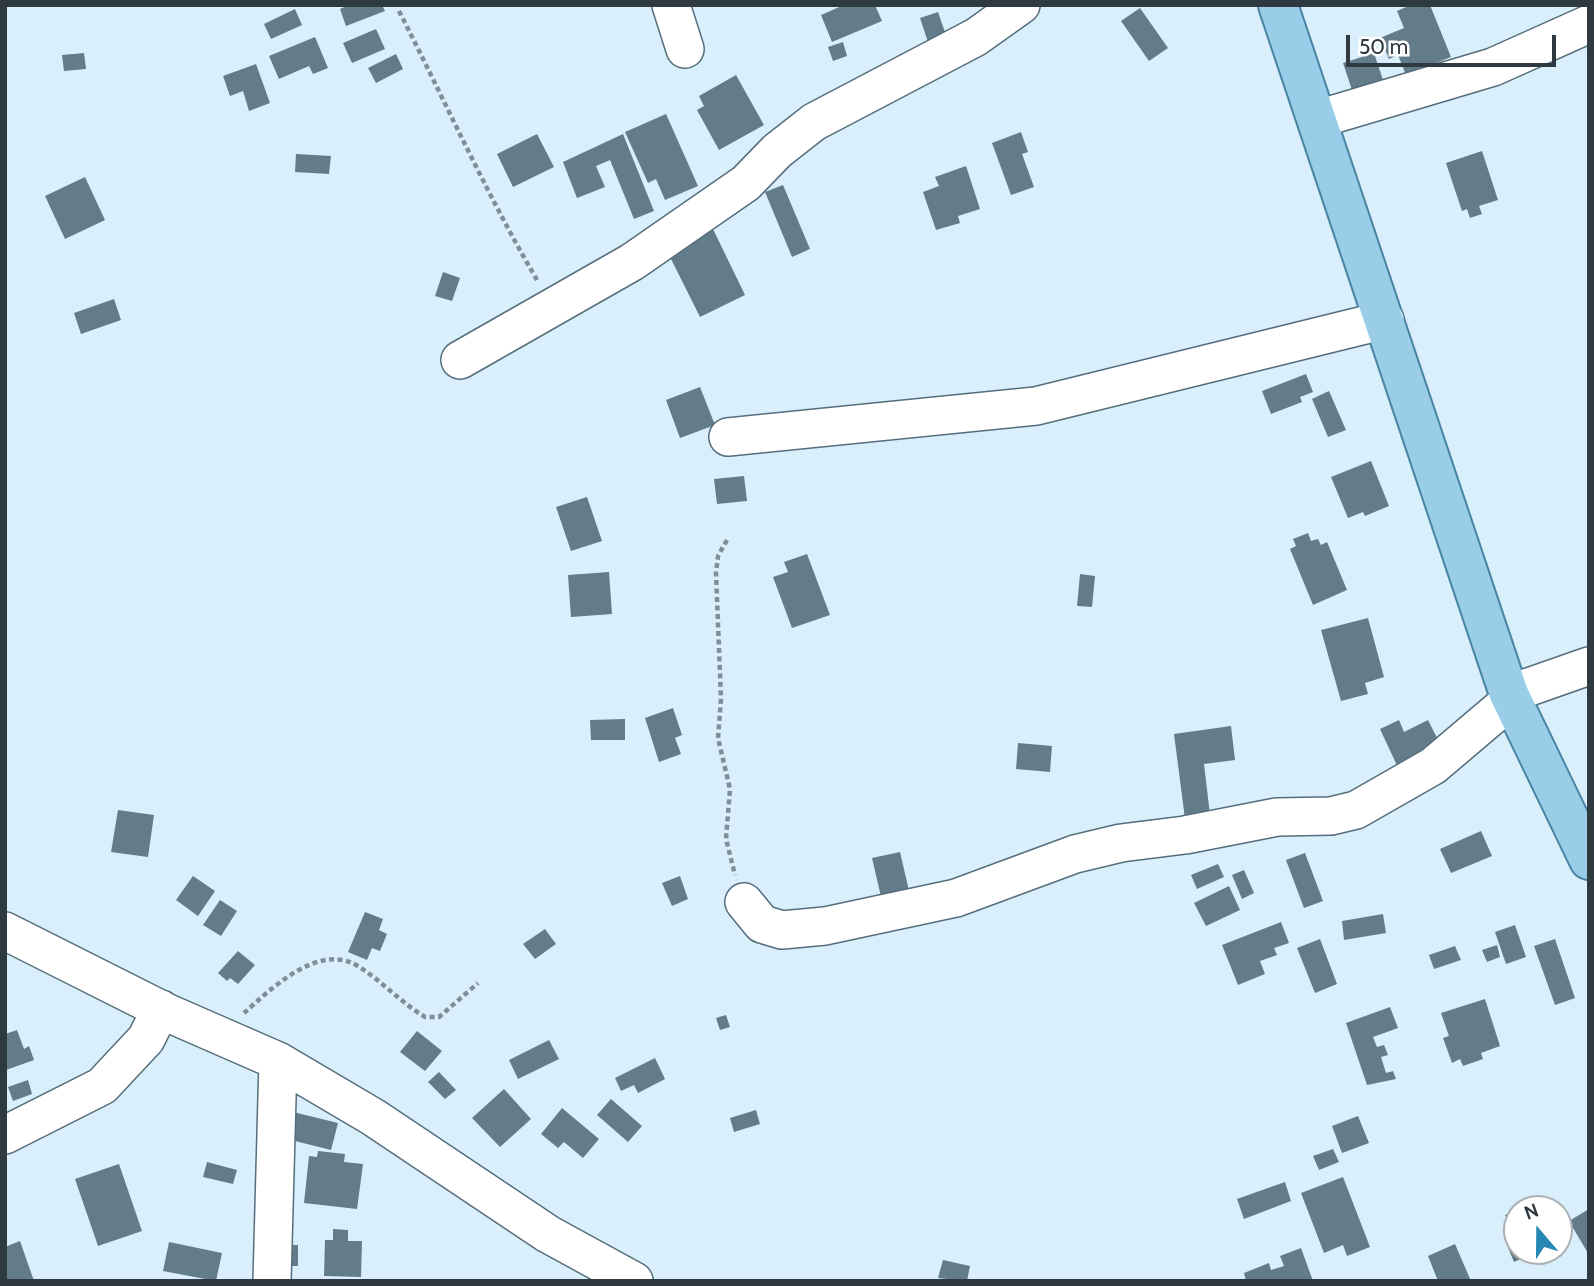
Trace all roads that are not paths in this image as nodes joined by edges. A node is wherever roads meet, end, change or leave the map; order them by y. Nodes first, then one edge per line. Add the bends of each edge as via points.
1 (671, 5) edge
2 (1021, 5) edge
3 (1278, 5) edge
4 (1589, 24) edge
5 (685, 49) dead end
6 (1318, 119) junction
7 (1385, 320) junction
8 (460, 360) dead end
9 (728, 437) dead end
10 (1589, 666) edge
11 (1511, 697) junction
12 (1589, 860) edge
13 (744, 902) road end
14 (5, 931) edge
15 (160, 1009) junction
16 (278, 1061) junction
17 (5, 1135) edge
18 (272, 1281) edge
19 (634, 1281) edge

1 - 5 street
2 - 8 street via 976,37 814,122 714,207 632,262
3 - 6 main road
4 - 6 street via 1493,66
6 - 7 main road
7 - 9 street via 1036,406
7 - 11 main road
10 - 11 street
11 - 12 main road
11 - 13 street via 1433,766 1356,810 1321,817 1277,817 1121,843 1075,854 956,898 825,926 782,930 762,924
14 - 15 street
15 - 16 street
15 - 17 street via 146,1039 102,1086
16 - 18 street
16 - 19 street via 373,1117 548,1234

